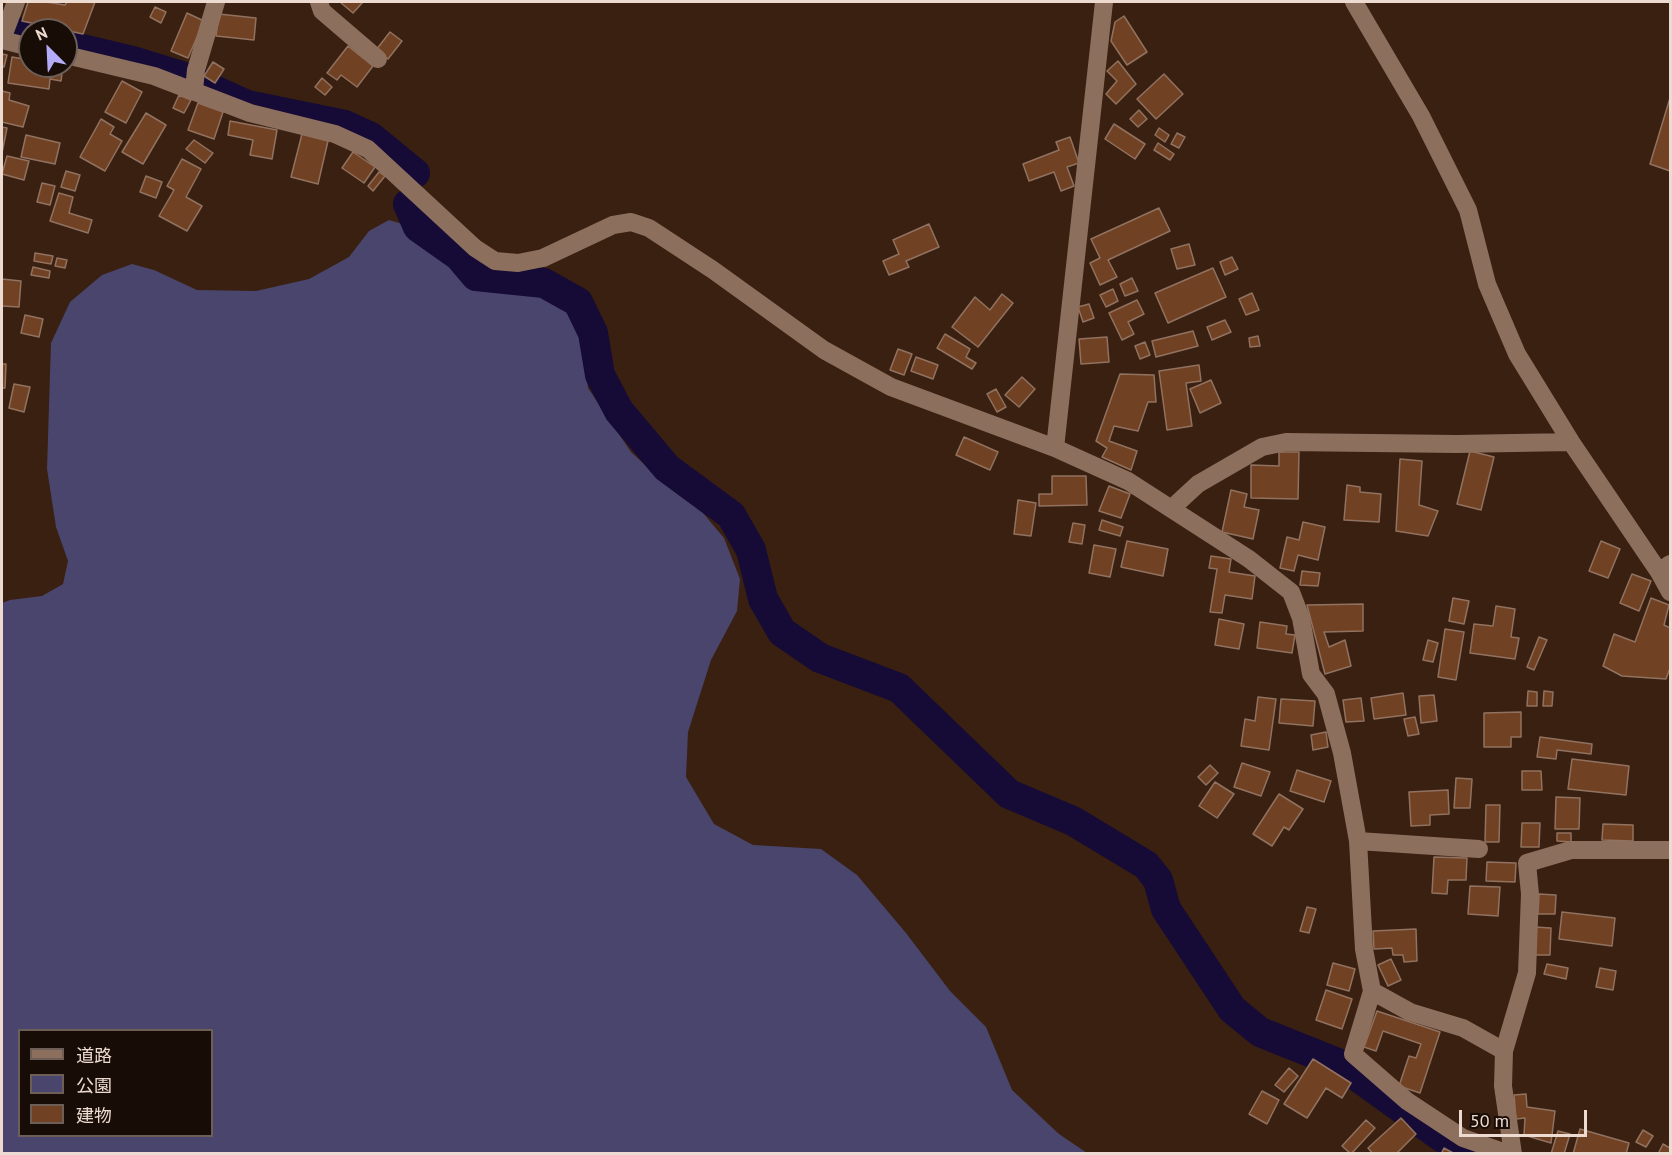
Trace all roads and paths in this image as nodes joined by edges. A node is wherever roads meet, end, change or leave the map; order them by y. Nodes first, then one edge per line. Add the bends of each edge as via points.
1 (216, 2) edge
2 (319, 2) edge
3 (1104, 2) edge
4 (1354, 2) edge
5 (13, 9) edge
6 (2, 39) edge
7 (18, 44) edge
8 (78, 58) edge
9 (378, 59) dead end
10 (194, 90) junction
11 (1571, 442) junction
12 (1055, 448) junction
13 (1172, 508) junction
14 (1665, 568) edge
15 (1671, 592) edge
16 (1358, 841) junction
17 (1479, 849) dead end
18 (1671, 850) edge
19 (1372, 991) junction
20 (1504, 1051) junction
21 (1511, 1154) edge

1 - 10 street
2 - 9 street via 322,11
3 - 12 street
4 - 11 street via 1421,116 1468,210 1487,284 1508,334
5 - 6 street
6 - 7 street
8 - 10 street
10 - 12 street via 250,113 335,134 368,149 475,248 495,261 519,263 543,258 613,225 631,222 649,228 824,350 891,387
11 - 13 street via 1286,442 1262,447 1198,484
11 - 14 street
12 - 13 street via 1128,481
13 - 16 street via 1291,592 1301,618 1311,674 1326,694 1342,753
14 - 15 street
16 - 17 street
16 - 19 street via 1364,949
18 - 20 street via 1571,850 1527,862 1527,973
19 - 20 street via 1410,1012 1464,1028
19 - 21 street via 1353,1054 1407,1101 1463,1138
20 - 21 street via 1503,1086

